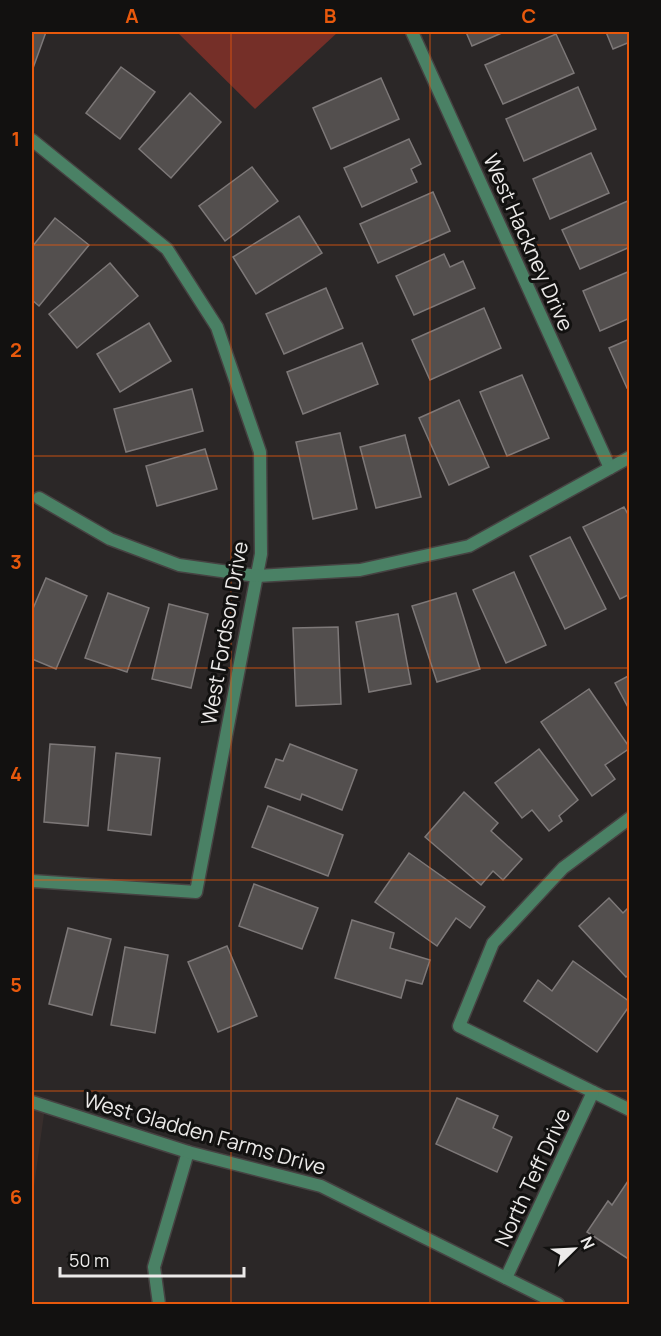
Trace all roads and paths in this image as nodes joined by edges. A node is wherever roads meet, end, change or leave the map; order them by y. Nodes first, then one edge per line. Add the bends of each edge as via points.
1 (412, 32) edge
2 (32, 140) edge
3 (630, 457) edge
4 (610, 468) junction
5 (39, 498) dead end
6 (257, 576) junction
7 (630, 818) edge
8 (32, 881) edge
9 (593, 1092) junction
10 (32, 1102) edge
11 (630, 1110) edge
12 (188, 1152) junction
13 (506, 1278) junction
14 (159, 1305) edge
15 (558, 1305) edge

1 - 4 street, West Hackney Drive
2 - 6 street, West Fordson Drive via 167,249 217,327 260,452 261,554
3 - 4 street
4 - 6 street via 469,546 360,570
5 - 6 street via 110,539 179,565
6 - 8 street, West Fordson Drive via 196,892
7 - 9 street via 563,868 493,943 459,1026
9 - 11 street
9 - 13 street, North Teff Drive
10 - 12 street, West Gladden Farms Drive
12 - 13 street, West Gladden Farms Drive via 321,1186
12 - 14 street via 154,1267
13 - 15 street, West Gladden Farms Drive

